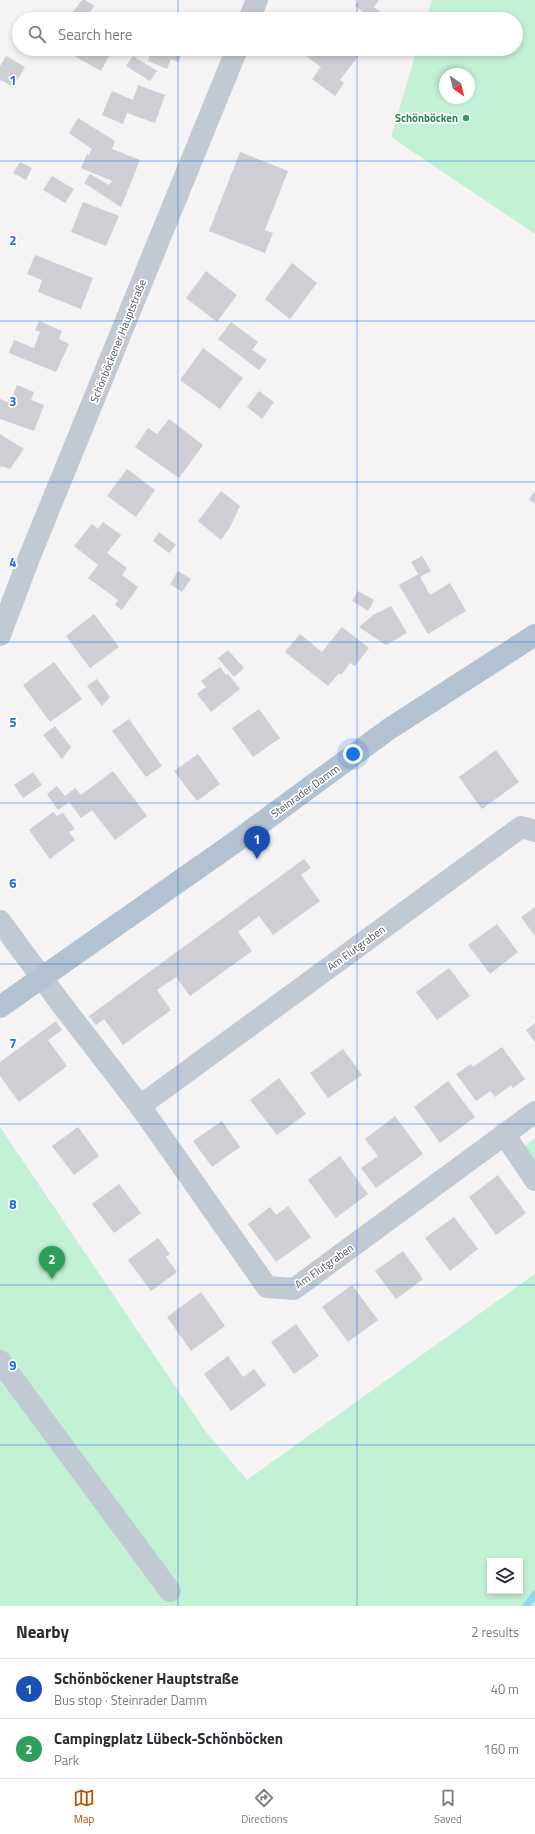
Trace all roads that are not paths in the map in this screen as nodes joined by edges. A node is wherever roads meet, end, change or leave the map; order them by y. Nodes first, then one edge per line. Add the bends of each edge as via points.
1 (257, 0) edge
2 (252, 12) edge
3 (234, 56) edge
4 (0, 635) edge
5 (535, 635) edge
6 (535, 831) edge
7 (0, 921) edge
8 (42, 977) junction
9 (0, 1007) edge
10 (140, 1106) junction
11 (535, 1112) edge
12 (504, 1134) junction
13 (535, 1180) edge
14 (0, 1361) edge
15 (170, 1591) dead end

1 - 2 street
3 - 4 street, Schönböckener Hauptstraße
5 - 8 main road, Steinrader Damm via 389,729 238,840
6 - 10 street, Am Flutgraben via 521,827
7 - 8 street
8 - 9 main road, Steinrader Damm
8 - 10 street, Am Flutgraben
10 - 12 street, Am Flutgraben via 267,1287 294,1289
11 - 12 street, Am Flutgraben
12 - 13 street
14 - 15 street

